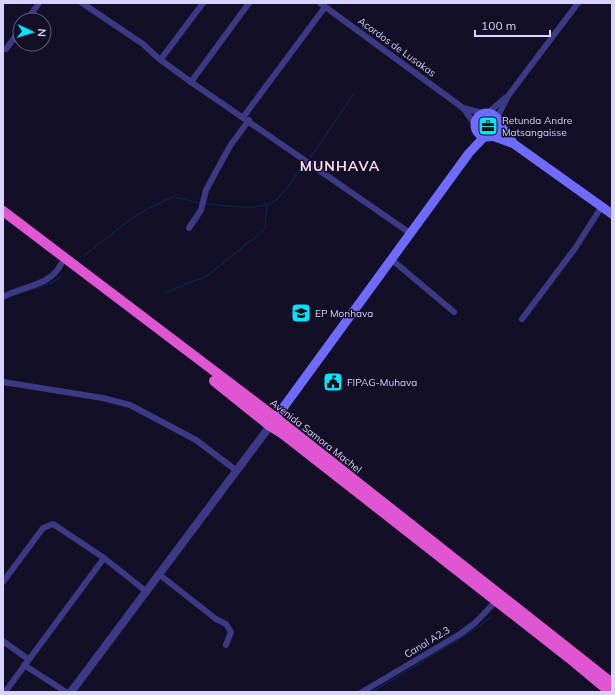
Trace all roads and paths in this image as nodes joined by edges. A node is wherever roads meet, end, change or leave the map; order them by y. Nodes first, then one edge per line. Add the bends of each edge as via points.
1 (39, 3) edge
2 (82, 3) edge
3 (203, 3) edge
4 (250, 3) edge
5 (320, 3) edge
6 (578, 3) edge
7 (325, 7) junction
8 (33, 12) edge
9 (12, 41) edge
10 (6, 49) dead end
11 (161, 59) junction
12 (191, 82) junction
13 (508, 96) junction
14 (463, 108) junction
15 (486, 112) junction
16 (246, 118) junction
17 (498, 121) junction
18 (474, 125) junction
19 (488, 136) junction
20 (514, 144) junction
21 (469, 153) junction
22 (602, 206) junction
23 (3, 211) edge
24 (612, 214) edge
25 (3, 219) edge
26 (189, 228) dead end
27 (410, 233) junction
28 (391, 259) junction
29 (61, 264) junction
30 (3, 297) edge
31 (454, 312) dead end
32 (522, 319) dead end
33 (3, 382) edge
34 (273, 422) junction
35 (237, 471) junction
36 (104, 558) junction
37 (160, 575) junction
38 (3, 582) edge
39 (147, 592) junction
40 (496, 601) junction
41 (3, 641) edge
42 (226, 645) dead end
43 (26, 662) junction
44 (612, 683) edge
45 (5, 692) edge
46 (66, 692) edge
47 (72, 692) edge
48 (362, 692) edge
49 (610, 692) edge

1 - 8 street
2 - 11 street
3 - 11 street
4 - 12 street
5 - 7 street, Acordos de Lusakas
6 - 13 street
7 - 14 street, Acordos de Lusakas
7 - 16 street
9 - 10 street
11 - 12 street
12 - 16 street
13 - 15 street
13 - 17 street
14 - 15 street
14 - 18 street
15 - 17 main road
15 - 18 main road via 477,117
16 - 26 street via 206,190 201,210
16 - 27 street
17 - 19 main road via 497,131
17 - 20 main road
18 - 19 main road via 479,134
18 - 21 main road
19 - 20 main road
19 - 21 main road
20 - 22 main road
21 - 27 main road
22 - 24 main road
22 - 32 street via 576,247
23 - 34 highway, Avenida Samora Machel
25 - 29 highway, Avenida Samora Machel
27 - 28 main road
28 - 31 street
28 - 34 main road
29 - 30 street via 58,271 39,284
29 - 34 highway, Avenida Samora Machel via 217,383
33 - 35 street via 104,398 130,405 196,440
34 - 35 street
34 - 40 highway, Avenida Samora Machel via 283,434
34 - 44 highway, Avenida Samora Machel
35 - 37 street
36 - 38 street via 58,526 48,525 43,528
36 - 39 street
36 - 43 street
37 - 39 street
37 - 42 street via 226,624 231,632
39 - 47 street
40 - 48 street, Canal A2.3 via 475,623 460,634
40 - 49 highway, Avenida Samora Machel
41 - 43 street
43 - 45 street
43 - 46 street

